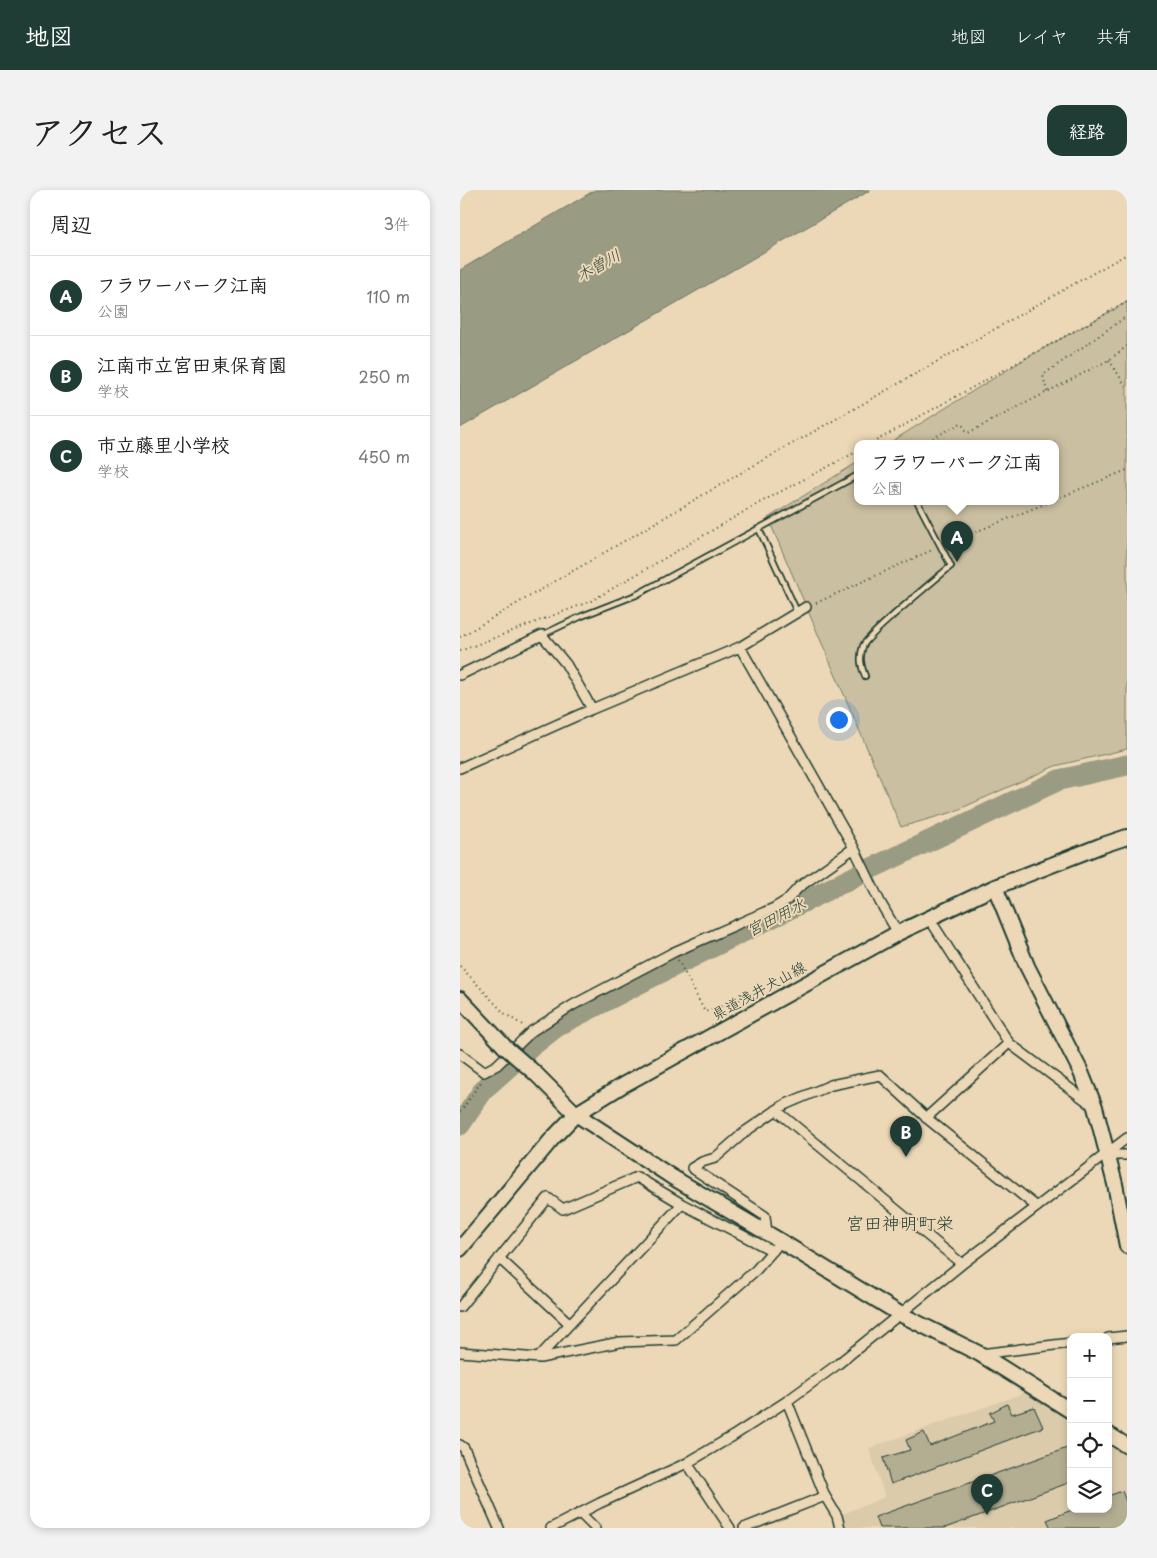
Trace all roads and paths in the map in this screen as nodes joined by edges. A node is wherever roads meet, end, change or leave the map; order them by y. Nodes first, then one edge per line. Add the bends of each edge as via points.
1 (1127, 254) edge
2 (1127, 302) edge
3 (1127, 316) edge
4 (1127, 346) edge
5 (1108, 360) junction
6 (1127, 388) edge
7 (1047, 392) junction
8 (877, 440) edge
9 (930, 440) edge
10 (854, 453) edge
11 (1127, 470) edge
12 (854, 477) edge
13 (1059, 498) edge
14 (919, 505) edge
15 (1042, 505) edge
16 (758, 528) junction
17 (941, 546) junction
18 (806, 607) joint
19 (797, 612) junction
20 (542, 635) junction
21 (460, 638) edge
22 (740, 647) junction
23 (460, 651) edge
24 (460, 675) edge
25 (865, 676) dead end
26 (592, 709) junction
27 (460, 768) edge
28 (1127, 838) edge
29 (854, 848) junction
30 (995, 887) junction
31 (930, 918) junction
32 (898, 933) junction
33 (676, 957) dead end
34 (460, 966) edge
35 (771, 988) dead end
36 (460, 999) edge
37 (532, 1031) junction
38 (1009, 1043) junction
39 (460, 1054) edge
40 (484, 1072) junction
41 (1095, 1107) junction
42 (776, 1110) junction
43 (460, 1112) edge
44 (576, 1114) junction
45 (926, 1118) junction
46 (1127, 1138) edge
47 (1127, 1154) edge
48 (1107, 1155) junction
49 (682, 1204) junction
50 (1037, 1207) junction
51 (767, 1233) junction
52 (1126, 1241) edge
53 (777, 1246) junction
54 (460, 1249) edge
55 (499, 1258) junction
56 (962, 1264) junction
57 (460, 1307) edge
58 (900, 1314) junction
59 (570, 1324) junction
60 (1127, 1336) edge
61 (1112, 1338) edge
62 (1067, 1343) edge
63 (460, 1352) edge
64 (980, 1354) junction
65 (538, 1358) junction
66 (788, 1401) junction
67 (1067, 1408) edge
68 (1112, 1437) edge
69 (460, 1445) edge
70 (1127, 1446) edge
71 (687, 1463) junction
72 (825, 1496) junction
73 (580, 1514) junction
74 (499, 1528) edge
75 (551, 1528) edge
76 (595, 1528) edge
77 (730, 1528) edge
78 (744, 1528) edge
79 (840, 1528) edge

1 - 21 path via 758,463
2 - 8 path
3 - 7 path via 1043,375
4 - 5 path
5 - 6 path
5 - 7 path
7 - 9 path via 968,433 961,423
10 - 23 path via 758,503 591,601
11 - 13 path
12 - 16 lane
14 - 17 lane
15 - 17 path
16 - 19 lane
16 - 20 lane via 636,595
17 - 18 path
17 - 25 lane via 951,566 863,644 860,663
18 - 19 street
19 - 22 street
20 - 24 street
20 - 26 street via 566,664
22 - 26 street
22 - 29 street
26 - 27 street
28 - 30 street, 県道浅井犬山線
29 - 32 street
29 - 37 street via 774,908 674,952
30 - 31 street, 県道浅井犬山線
30 - 41 street via 1027,966 1080,1070
31 - 32 street, 県道浅井犬山線
31 - 38 street
32 - 44 street, 県道浅井犬山線
33 - 35 path via 705,1012
34 - 37 path via 504,1013
36 - 44 street, bridge
37 - 40 street via 497,1065
38 - 41 street
38 - 45 street
39 - 40 street
40 - 43 path via 481,1083
41 - 48 street
42 - 45 street via 831,1085 880,1075
42 - 51 street via 715,1158 692,1168 765,1216
42 - 56 street
44 - 51 street via 672,1177
44 - 54 street, 県道浅井犬山線 via 552,1138
45 - 50 street
46 - 48 street
47 - 48 street
48 - 50 street
48 - 52 street
49 - 53 street
49 - 55 street via 637,1177 563,1209 548,1198
49 - 59 street
50 - 56 street
51 - 53 street
53 - 58 street
53 - 65 street via 756,1270 676,1340 620,1342
55 - 57 street
55 - 59 street
56 - 58 street
58 - 64 street
58 - 66 street
59 - 65 street
60 - 61 street
62 - 64 street
63 - 65 street
64 - 67 street
66 - 71 street
66 - 72 street
68 - 70 street
69 - 74 street
71 - 73 street
71 - 77 street
72 - 78 street
72 - 79 street
73 - 75 street
73 - 76 street

